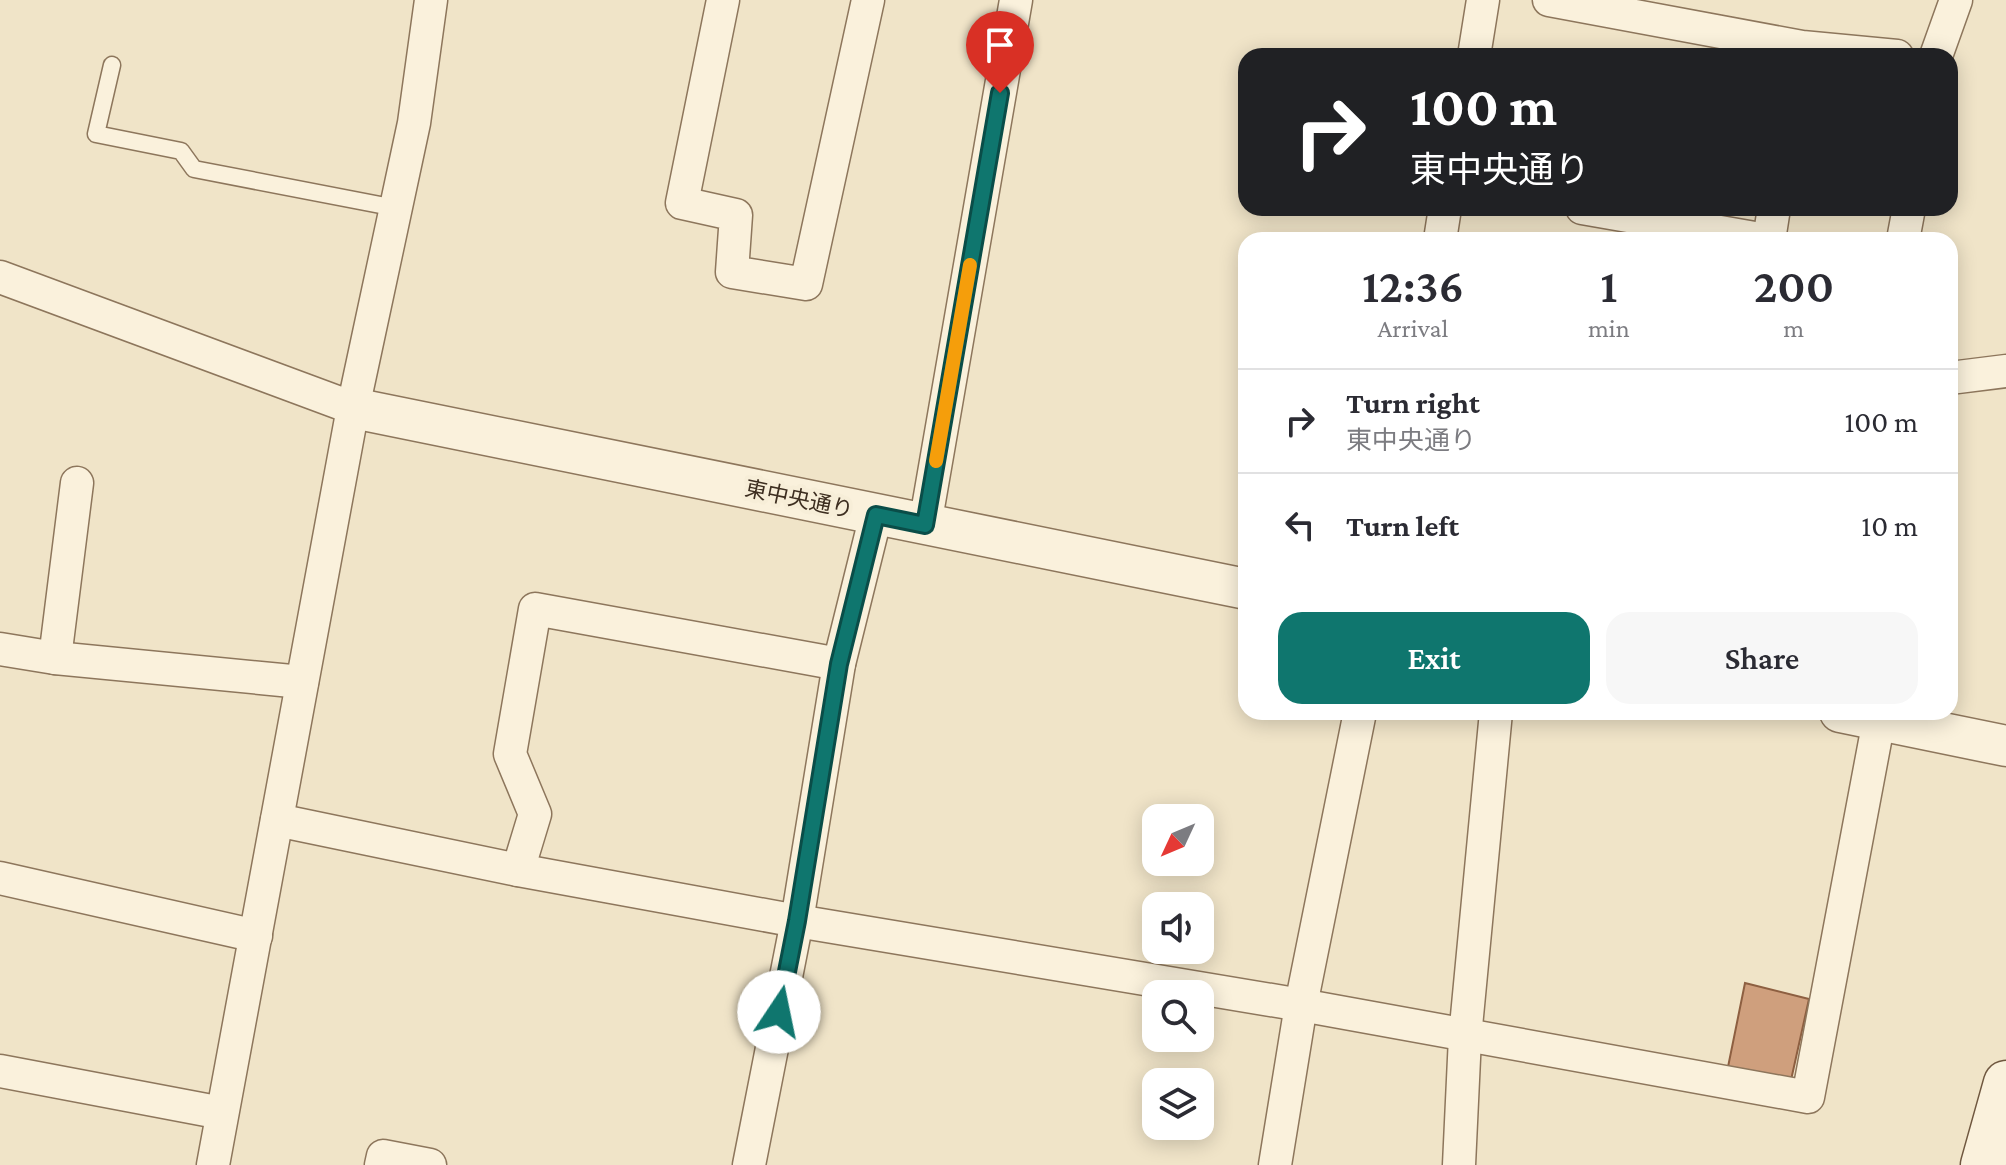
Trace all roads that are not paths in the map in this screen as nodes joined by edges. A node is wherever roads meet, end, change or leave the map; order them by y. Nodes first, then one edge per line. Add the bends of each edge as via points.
1 (431, 0) edge
2 (723, 0) edge
3 (868, 0) edge
4 (1016, 0) edge
5 (1483, 0) edge
6 (1549, 0) edge
7 (1956, 0) edge
8 (1475, 48) edge
9 (1782, 48) edge
10 (1939, 48) edge
11 (112, 65) dead end
12 (396, 208) junction
13 (1628, 216) edge
14 (1722, 232) edge
15 (0, 277) edge
16 (2006, 371) edge
17 (1958, 377) edge
18 (353, 408) junction
19 (77, 483) dead end
20 (876, 515) junction
21 (925, 525) junction
22 (1238, 587) edge
23 (0, 649) edge
24 (55, 658) junction
25 (839, 664) junction
26 (302, 682) junction
27 (1358, 720) edge
28 (1495, 720) edge
29 (1879, 720) joint
30 (2006, 746) edge
31 (277, 820) junction
32 (518, 870) junction
33 (0, 878) edge
34 (797, 921) junction
35 (256, 936) junction
36 (1301, 1005) junction
37 (1465, 1037) junction
38 (0, 1071) edge
39 (2004, 1100) edge
40 (222, 1113) junction
41 (213, 1165) edge
42 (381, 1165) edge
43 (430, 1165) edge
44 (749, 1165) edge
45 (1275, 1165) edge
46 (1459, 1165) edge
47 (1983, 1165) edge

1 - 12 street
2 - 3 street via 682,203 736,215 732,272 806,284
4 - 21 street
5 - 8 street
6 - 9 street
7 - 10 street
11 - 12 lane via 96,134 181,151 194,169
12 - 18 street
13 - 14 street
15 - 18 street
16 - 17 street
18 - 20 street, 東中央通り
18 - 26 street
19 - 24 street
20 - 21 street, 東中央通り
20 - 25 street
21 - 22 street, 東中央通り
23 - 24 street
24 - 26 street
25 - 32 street via 535,609 510,754 535,814
25 - 34 street
26 - 31 street
27 - 36 street
28 - 37 street
29 - 30 street
29 - 37 street via 1808,1097
31 - 32 street
31 - 35 street
32 - 34 street
33 - 35 street
34 - 36 street
34 - 44 street
35 - 40 street
36 - 37 street
36 - 45 street
37 - 46 street
38 - 40 street
39 - 47 main road
40 - 41 street
42 - 43 street via 383,1156

